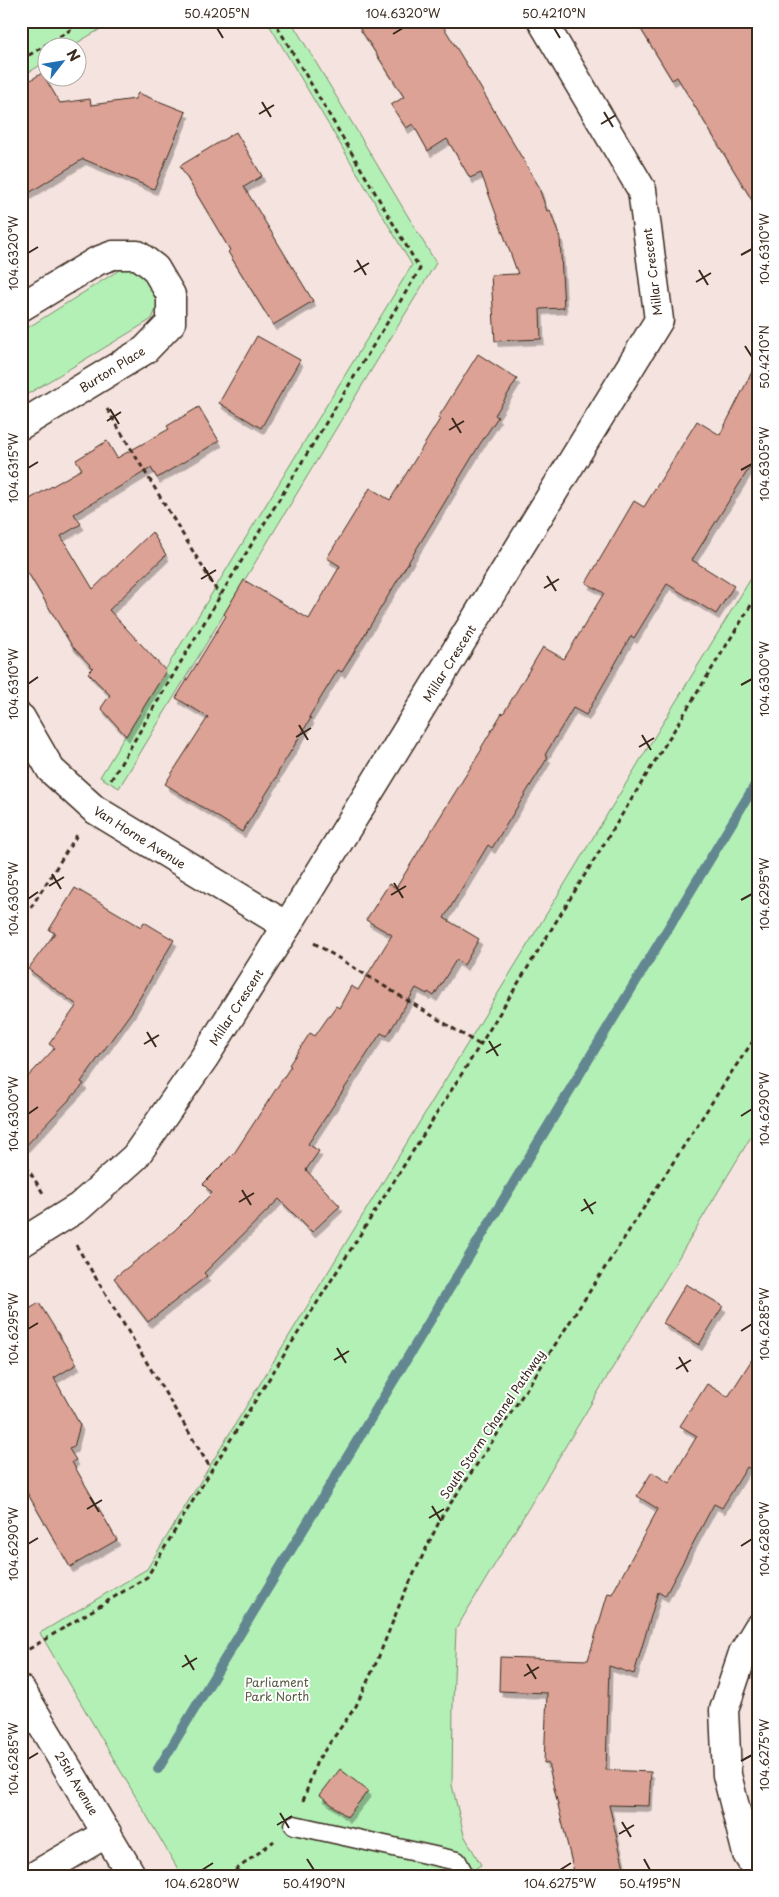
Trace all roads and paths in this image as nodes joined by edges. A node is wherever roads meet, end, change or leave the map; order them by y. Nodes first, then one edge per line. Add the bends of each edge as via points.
1 (85, 21) edge
2 (274, 21) edge
3 (542, 21) edge
4 (21, 60) edge
5 (21, 307) edge
6 (91, 383) junction
7 (21, 425) edge
8 (758, 594) edge
9 (220, 596) junction
10 (21, 718) edge
11 (94, 809) junction
12 (21, 923) edge
13 (287, 926) junction
14 (758, 1034) edge
15 (480, 1045) junction
16 (21, 1158) edge
17 (60, 1220) junction
18 (21, 1243) edge
19 (212, 1469) junction
20 (758, 1628) edge
21 (21, 1654) edge
22 (21, 1690) edge
23 (294, 1825) junction
24 (107, 1833) junction
25 (758, 1872) edge
26 (34, 1876) edge
27 (132, 1876) edge
28 (228, 1876) edge
29 (465, 1876) edge

1 - 4 path
2 - 9 path via 420,269
3 - 13 street, Millar Crescent via 642,190 659,320
5 - 6 street, Burton Place via 97,260 113,255 138,255 155,268 171,295 171,323 145,350
6 - 7 street, Burton Place
6 - 9 path
8 - 15 path
9 - 11 path
10 - 11 street, Van Horne Avenue via 51,770
11 - 12 path
11 - 13 street, Van Horne Avenue
13 - 15 path
13 - 17 street, Millar Crescent via 204,1058 135,1157
14 - 23 path, South Storm Channel Pathway via 442,1516 403,1596 356,1706 317,1761
15 - 19 path
16 - 17 path
17 - 18 street, Millar Crescent
17 - 19 path
19 - 21 path via 147,1577
20 - 25 street via 743,1653 724,1710 727,1775 747,1854
22 - 24 street, 25th Avenue
23 - 28 path
23 - 29 lane via 457,1861
24 - 26 street
24 - 27 street, 25th Avenue

